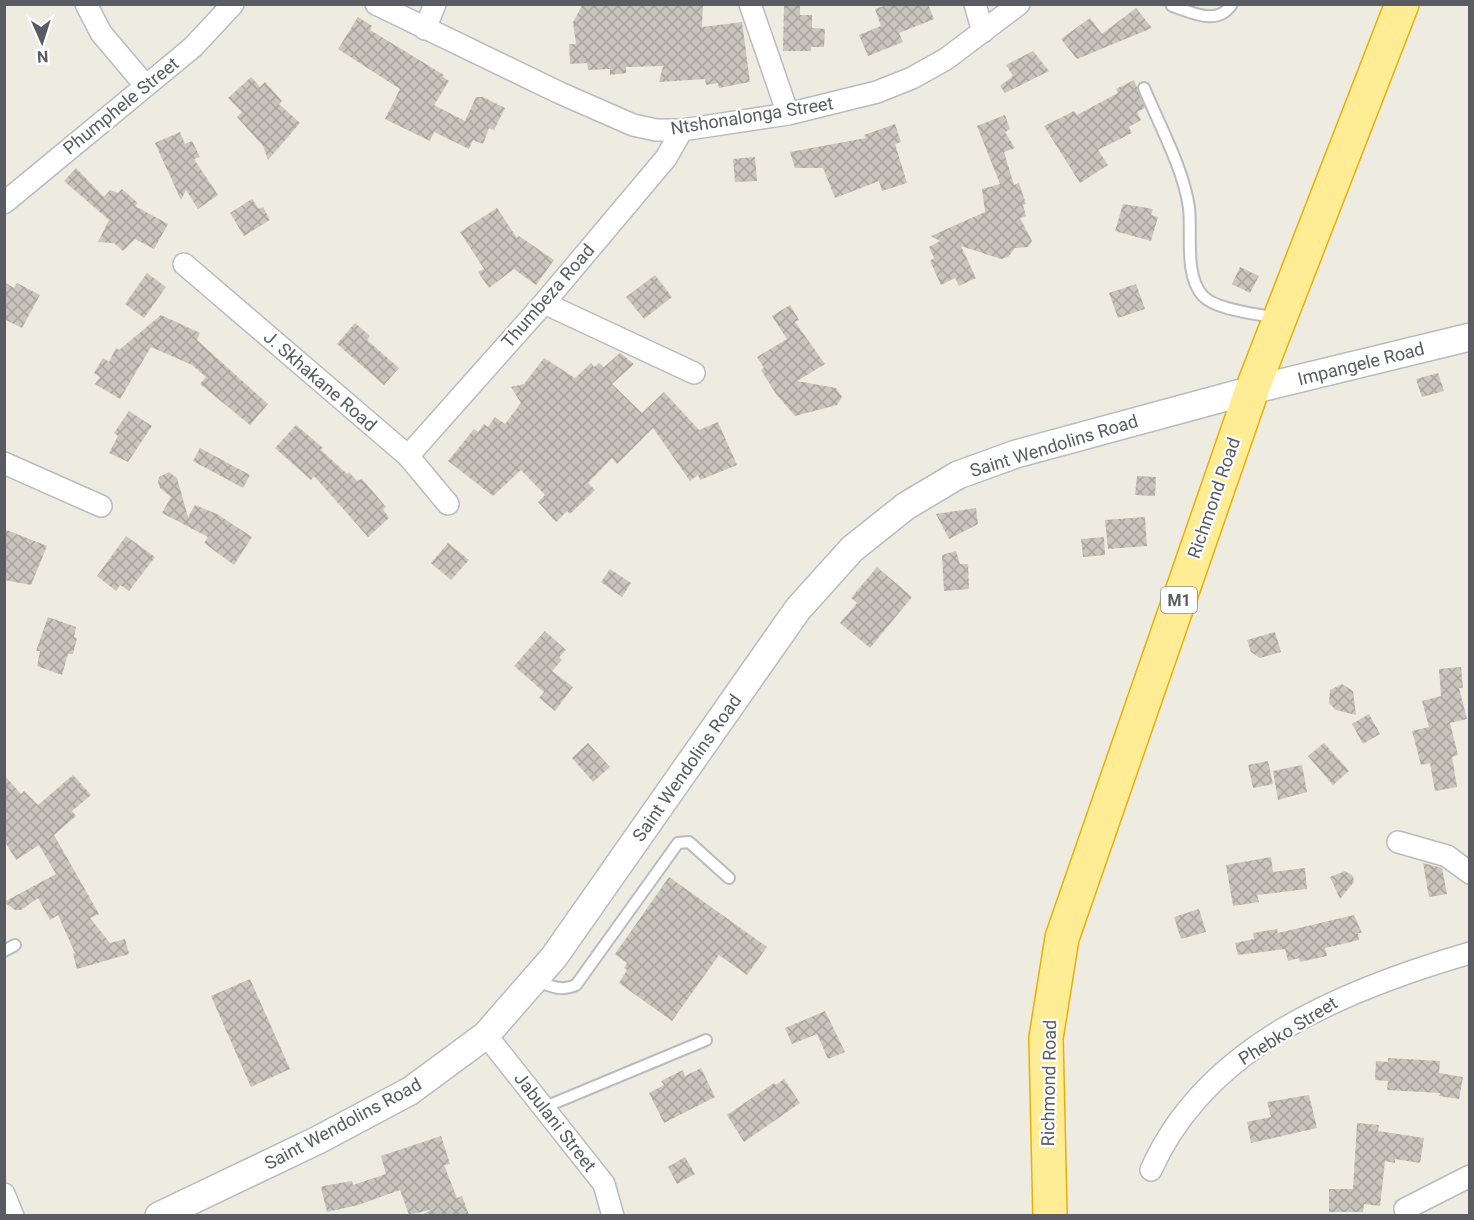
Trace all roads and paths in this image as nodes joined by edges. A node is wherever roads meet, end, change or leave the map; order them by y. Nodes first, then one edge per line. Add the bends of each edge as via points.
1 (86, 4) edge
2 (233, 4) edge
3 (376, 4) edge
4 (435, 4) edge
5 (750, 4) edge
6 (975, 4) edge
7 (1019, 4) edge
8 (1232, 4) edge
9 (1402, 4) edge
10 (1172, 6) dead end
11 (425, 28) junction
12 (983, 32) junction
13 (145, 85) junction
14 (1144, 88) dead end
15 (788, 114) junction
16 (681, 130) junction
17 (4, 203) edge
18 (183, 264) dead end
19 (544, 303) junction
20 (1281, 318) junction
21 (1470, 337) edge
22 (694, 373) dead end
23 (1252, 390) junction
24 (408, 456) junction
25 (4, 463) edge
26 (448, 504) dead end
27 (101, 506) dead end
28 (1398, 842) dead end
29 (1470, 873) edge
30 (729, 878) dead end
31 (15, 945) dead end
32 (4, 951) edge
33 (1470, 952) edge
34 (532, 979) junction
35 (486, 1035) junction
36 (706, 1040) dead end
37 (544, 1107) junction
38 (1151, 1170) dead end
39 (1470, 1176) edge
40 (4, 1194) edge
41 (1405, 1209) dead end
42 (13, 1215) edge
43 (159, 1215) edge
44 (613, 1215) edge
45 (1050, 1215) edge

1 - 13 street via 101,33
2 - 13 street, Phumphele Street via 193,47
3 - 11 street, Ntshonalonga Street
4 - 11 street
5 - 15 street
6 - 12 street
7 - 12 street, Ntshonalonga Street
8 - 10 lane via 1218,17
9 - 20 highway, Richmond Road / M1
11 - 16 street, Ntshonalonga Street via 633,125
12 - 15 street, Ntshonalonga Street via 912,78 841,103
13 - 17 street, Phumphele Street
14 - 20 lane via 1184,185 1193,268 1204,297 1216,305
15 - 16 street, Ntshonalonga Street
16 - 19 street, Thumbeza Road via 666,158
18 - 24 street, J. Skhakane Road
19 - 22 street
19 - 24 street, Thumbeza Road
20 - 23 highway, Richmond Road / M1
21 - 23 street, Impangele Road
23 - 34 street, Saint Wendolins Road via 1016,454 958,475 906,506 852,549 798,609 554,957
23 - 45 highway, Richmond Road / M1 via 1062,938 1046,1038
24 - 26 street, J. Skhakane Road
25 - 27 street
28 - 29 street via 1447,856
30 - 34 lane via 689,842 678,843 576,985 558,989
31 - 32 lane
33 - 38 street, Phebko Street via 1400,973 1343,997 1253,1049 1214,1080 1187,1109 1164,1141
34 - 35 street, Saint Wendolins Road via 518,1002
35 - 37 street, Jabulani Street
35 - 43 street, Saint Wendolins Road via 410,1091 318,1140
36 - 37 lane
37 - 44 street, Jabulani Street via 604,1184
39 - 41 street
40 - 42 street

